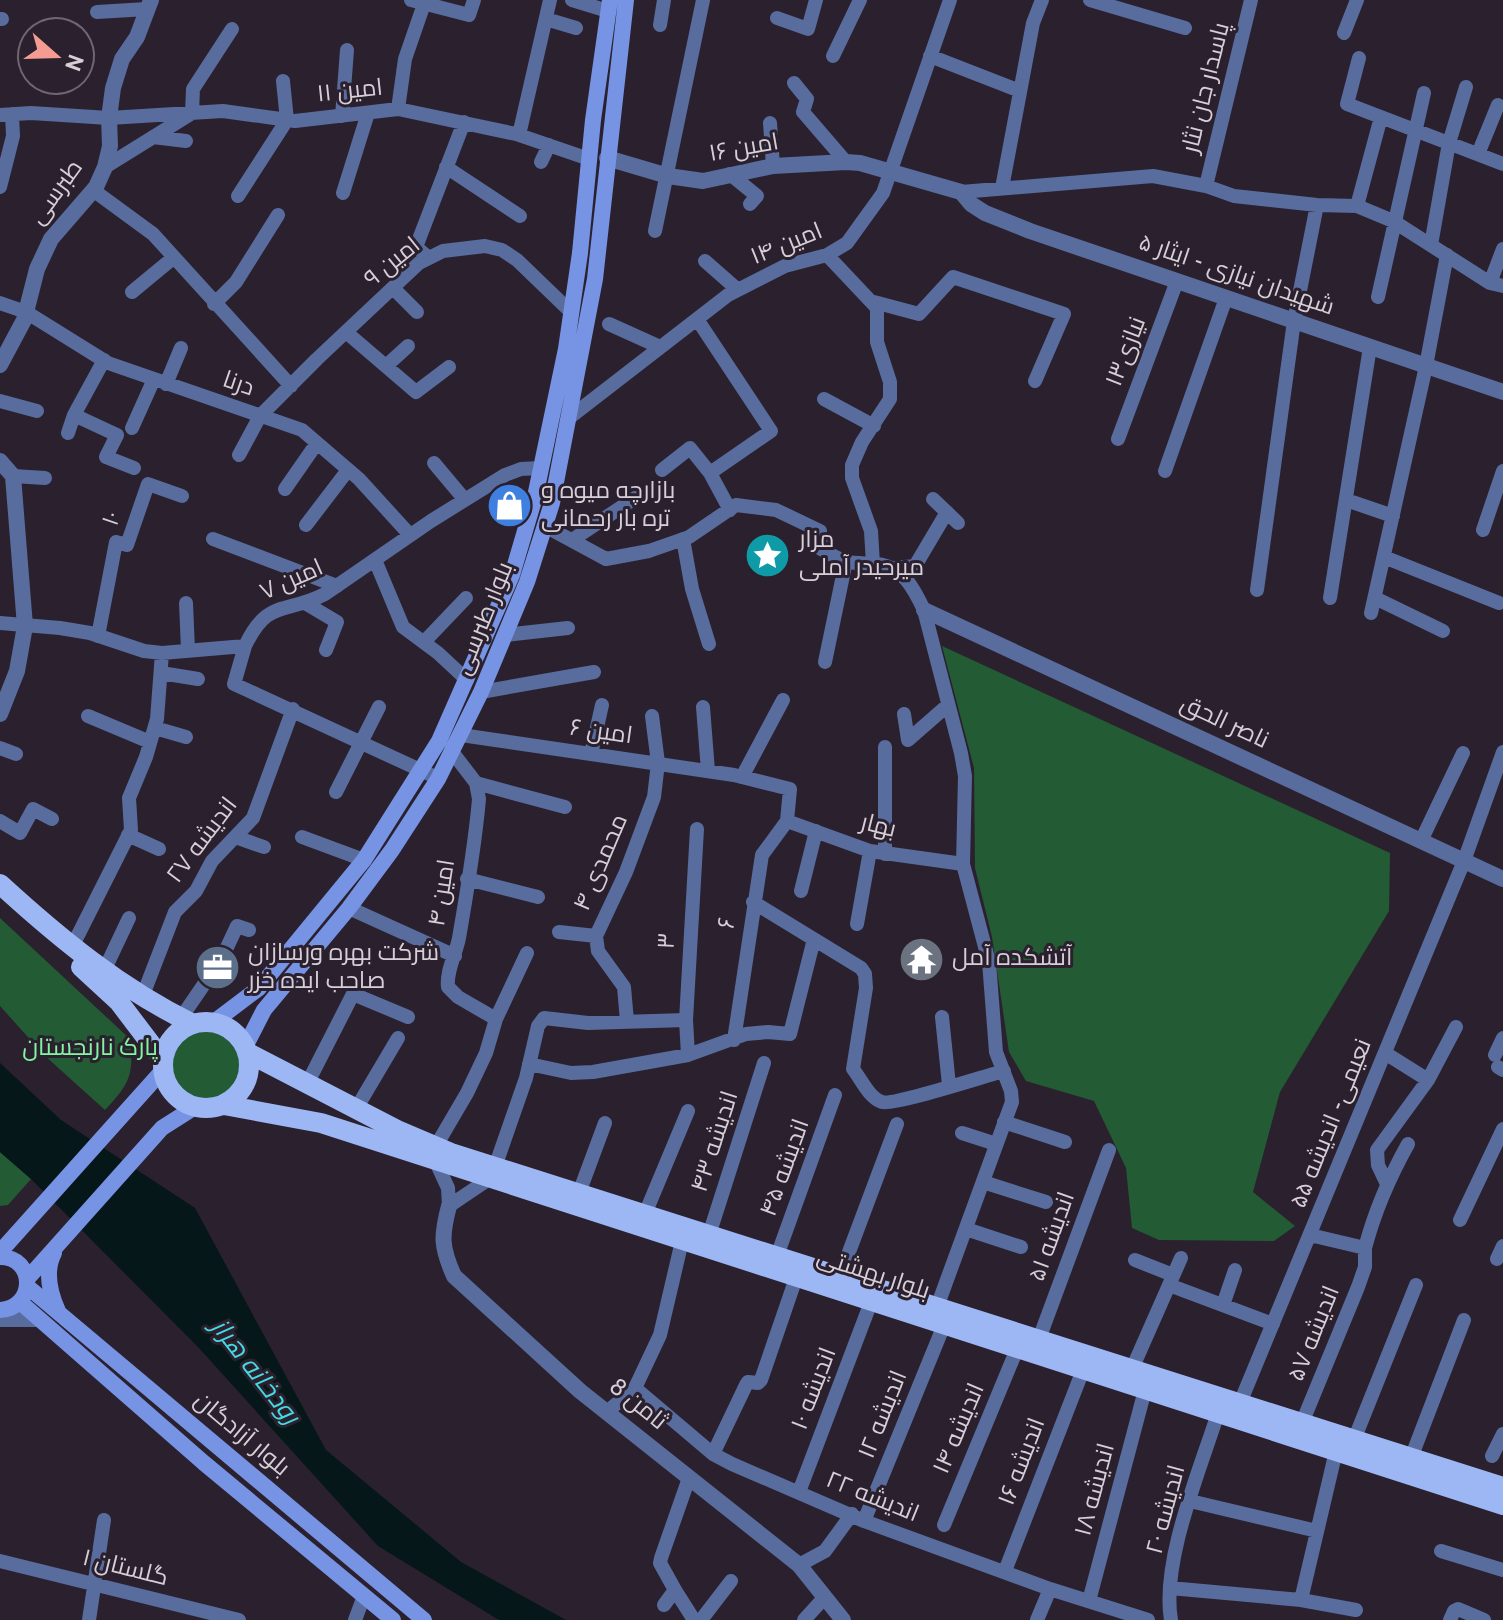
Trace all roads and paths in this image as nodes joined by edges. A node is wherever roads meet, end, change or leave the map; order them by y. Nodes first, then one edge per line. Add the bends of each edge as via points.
1 (474, 0) edge
2 (550, 0) edge
3 (572, 0) edge
4 (626, 0) edge
5 (664, 0) edge
6 (703, 0) edge
7 (816, 0) edge
8 (860, 0) edge
9 (1042, 0) edge
10 (1090, 0) edge
11 (1251, 0) edge
12 (1357, 0) edge
13 (418, 2) edge
14 (944, 2) edge
15 (149, 5) edge
16 (609, 6) edge
17 (97, 12) dead end
18 (777, 18) dead end
19 (546, 19) junction
20 (660, 25) dead end
21 (576, 28) dead end
22 (1185, 28) dead end
23 (232, 29) dead end
24 (1344, 33) dead end
25 (347, 50) dead end
26 (833, 56) dead end
27 (930, 56) junction
28 (1359, 58) dead end
29 (283, 81) dead end
30 (794, 83) dead end
31 (1466, 87) dead end
32 (1020, 91) junction
33 (1424, 93) dead end
34 (1498, 105) dead end
35 (398, 109) junction
36 (192, 113) junction
37 (368, 113) junction
38 (6, 114) edge
39 (342, 116) junction
40 (1381, 117) junction
41 (109, 118) junction
42 (287, 120) junction
43 (464, 122) junction
44 (770, 123) dead end
45 (1414, 129) junction
46 (519, 135) junction
47 (153, 137) junction
48 (186, 141) dead end
49 (1449, 143) junction
50 (549, 145) junction
51 (1478, 154) junction
52 (607, 158) junction
53 (589, 159) junction
54 (541, 162) dead end
55 (846, 162) junction
56 (1503, 164) edge
57 (773, 166) junction
58 (105, 167) junction
59 (446, 167) junction
60 (891, 171) junction
61 (730, 174) junction
62 (668, 176) junction
63 (1206, 186) junction
64 (0, 187) edge
65 (1002, 188) junction
66 (93, 190) junction
67 (961, 192) junction
68 (343, 193) dead end
69 (238, 196) dead end
70 (750, 204) dead end
71 (1317, 205) junction
72 (1357, 206) junction
73 (278, 215) dead end
74 (520, 216) dead end
75 (1393, 221) junction
76 (655, 231) dead end
77 (1431, 245) junction
78 (1503, 249) edge
79 (827, 255) junction
80 (1447, 255) junction
81 (173, 258) junction
82 (429, 258) junction
83 (705, 261) dead end
84 (1177, 281) junction
85 (1497, 284) edge
86 (393, 288) junction
87 (738, 290) junction
88 (132, 292) dead end
89 (1378, 297) dead end
90 (1226, 298) junction
91 (874, 302) junction
92 (0, 303) edge
93 (214, 304) junction
94 (26, 312) junction
95 (417, 312) dead end
96 (571, 312) junction
97 (697, 319) junction
98 (1294, 321) junction
99 (609, 324) dead end
100 (346, 332) junction
101 (408, 346) dead end
102 (660, 347) junction
103 (1370, 347) junction
104 (181, 348) dead end
105 (104, 360) junction
106 (0, 365) edge
107 (386, 366) junction
108 (1426, 366) junction
109 (449, 367) dead end
110 (160, 381) junction
111 (1035, 381) dead end
112 (291, 386) junction
113 (1503, 392) edge
114 (824, 399) dead end
115 (0, 401) edge
116 (37, 411) dead end
117 (74, 415) junction
118 (260, 416) junction
119 (569, 418) junction
120 (874, 426) junction
121 (132, 428) dead end
122 (68, 433) dead end
123 (1118, 439) dead end
124 (317, 443) junction
125 (239, 455) dead end
126 (0, 461) edge
127 (434, 463) dead end
128 (134, 468) dead end
129 (540, 468) junction
130 (348, 470) junction
131 (662, 470) dead end
132 (1165, 471) dead end
133 (1503, 471) edge
134 (710, 473) junction
135 (13, 476) junction
136 (45, 478) dead end
137 (285, 489) dead end
138 (182, 496) dead end
139 (635, 498) dead end
140 (933, 499) dead end
141 (465, 500) junction
142 (1346, 500) junction
143 (730, 510) junction
144 (1393, 516) junction
145 (306, 525) dead end
146 (545, 526) junction
147 (1483, 530) dead end
148 (410, 535) junction
149 (213, 539) dead end
150 (683, 539) junction
151 (572, 540) junction
152 (1384, 557) junction
153 (375, 560) junction
154 (846, 561) junction
155 (873, 564) junction
156 (894, 568) junction
157 (337, 586) junction
158 (1257, 590) dead end
159 (466, 598) dead end
160 (1330, 598) dead end
161 (186, 603) dead end
162 (305, 603) junction
163 (1499, 603) dead end
164 (924, 610) junction
165 (0, 623) edge
166 (25, 626) junction
167 (568, 628) dead end
168 (1443, 631) dead end
169 (505, 635) junction
170 (98, 636) junction
171 (424, 642) junction
172 (709, 644) dead end
173 (245, 646) junction
174 (188, 650) junction
175 (326, 650) dead end
176 (162, 653) junction
177 (825, 662) dead end
178 (594, 672) dead end
179 (161, 673) junction
180 (198, 679) dead end
181 (467, 680) junction
182 (481, 692) junction
183 (783, 700) dead end
184 (602, 705) dead end
185 (948, 705) junction
186 (379, 707) dead end
187 (703, 707) dead end
188 (293, 709) junction
189 (0, 714) edge
190 (904, 714) dead end
191 (88, 716) dead end
192 (652, 716) dead end
193 (152, 735) junction
194 (461, 735) junction
195 (186, 737) dead end
196 (363, 742) junction
197 (885, 747) dead end
198 (0, 748) edge
199 (1503, 752) edge
200 (453, 753) junction
201 (1463, 753) dead end
202 (16, 754) dead end
203 (591, 754) junction
204 (658, 763) junction
205 (423, 771) junction
206 (708, 771) junction
207 (738, 776) junction
208 (438, 779) junction
209 (476, 783) junction
210 (336, 792) dead end
211 (565, 807) dead end
212 (52, 819) dead end
213 (0, 821) edge
214 (787, 821) junction
215 (697, 829) dead end
216 (816, 831) junction
217 (128, 835) junction
218 (235, 837) junction
219 (302, 837) dead end
220 (1421, 841) junction
221 (264, 847) dead end
222 (159, 849) dead end
223 (870, 851) junction
224 (885, 854) junction
225 (364, 860) junction
226 (1464, 861) junction
227 (963, 864) junction
228 (467, 879) junction
229 (1503, 879) edge
230 (0, 884) edge
231 (801, 891) dead end
232 (0, 895) edge
233 (538, 897) dead end
234 (753, 902) junction
235 (349, 908) junction
236 (129, 918) dead end
237 (857, 924) dead end
238 (249, 930) dead end
239 (559, 932) dead end
240 (596, 936) junction
241 (814, 939) junction
242 (72, 947) junction
243 (527, 953) dead end
244 (455, 956) junction
245 (104, 971) junction
246 (143, 995) junction
247 (408, 1017) dead end
248 (942, 1017) dead end
249 (496, 1019) junction
250 (686, 1020) junction
251 (187, 1021) junction
252 (627, 1021) junction
253 (214, 1022) junction
254 (1456, 1027) dead end
255 (398, 1038) dead end
256 (1503, 1038) edge
257 (734, 1040) junction
258 (246, 1050) junction
259 (1385, 1053) junction
260 (688, 1055) junction
261 (764, 1063) dead end
262 (529, 1064) junction
263 (1499, 1064) edge
264 (163, 1065) junction
265 (1004, 1071) junction
266 (1428, 1080) junction
267 (307, 1084) junction
268 (949, 1085) junction
269 (835, 1095) dead end
270 (224, 1105) junction
271 (195, 1107) junction
272 (356, 1109) junction
273 (688, 1111) dead end
274 (1004, 1122) junction
275 (605, 1123) dead end
276 (897, 1124) dead end
277 (1503, 1129) edge
278 (962, 1133) dead end
279 (1065, 1142) dead end
280 (996, 1144) junction
281 (1408, 1144) dead end
282 (1109, 1150) dead end
283 (436, 1154) junction
284 (492, 1173) junction
285 (983, 1182) junction
286 (1386, 1182) junction
287 (579, 1193) junction
288 (1046, 1202) dead end
289 (449, 1206) junction
290 (645, 1214) junction
291 (28, 1218) junction
292 (1460, 1220) dead end
293 (966, 1229) junction
294 (0, 1231) edge
295 (709, 1235) junction
296 (1310, 1235) junction
297 (682, 1241) junction
298 (58, 1245) junction
299 (1021, 1247) dead end
300 (0, 1254) edge
301 (1365, 1255) junction
302 (777, 1256) junction
303 (1181, 1258) dead end
304 (1135, 1260) dead end
305 (1235, 1270) dead end
306 (840, 1276) junction
307 (796, 1278) junction
308 (1171, 1280) junction
309 (1416, 1285) dead end
310 (25, 1289) junction
311 (871, 1302) junction
312 (1223, 1305) junction
313 (0, 1310) edge
314 (59, 1315) junction
315 (940, 1316) junction
316 (0, 1319) edge
317 (38, 1319) junction
318 (1464, 1320) dead end
319 (1273, 1324) junction
320 (1028, 1344) junction
321 (1132, 1369) junction
322 (1083, 1370) junction
323 (635, 1388) junction
324 (1145, 1390) junction
325 (1240, 1403) junction
326 (608, 1411) junction
327 (1218, 1413) junction
328 (1302, 1423) junction
329 (1503, 1434) edge
330 (1354, 1440) junction
331 (1336, 1451) junction
332 (224, 1452) junction
333 (713, 1454) junction
334 (1492, 1456) dead end
335 (1411, 1458) junction
336 (210, 1468) junction
337 (248, 1473) junction
338 (689, 1478) junction
339 (1503, 1487) edge
340 (237, 1490) junction
341 (799, 1492) junction
342 (1190, 1501) junction
343 (1503, 1505) edge
344 (858, 1518) junction
345 (104, 1520) dead end
346 (944, 1525) dead end
347 (1317, 1531) junction
348 (1441, 1551) dead end
349 (0, 1561) edge
350 (799, 1565) junction
351 (1503, 1570) edge
352 (1005, 1571) junction
353 (731, 1581) dead end
354 (94, 1584) junction
355 (1170, 1588) junction
356 (1050, 1589) junction
357 (675, 1590) junction
358 (364, 1596) junction
359 (824, 1598) junction
360 (1301, 1600) junction
361 (1089, 1601) junction
362 (664, 1605) dead end
363 (1356, 1610) dead end
364 (89, 1620) edge
365 (239, 1620) edge
366 (355, 1620) edge
367 (393, 1620) edge
368 (424, 1620) edge
369 (694, 1620) edge
370 (701, 1620) edge
371 (804, 1620) edge
372 (843, 1620) edge
373 (1037, 1620) edge
374 (1148, 1620) edge
375 (1171, 1620) edge
376 (1450, 1620) edge
377 (1484, 1620) edge

1 - 13 street via 469,15
2 - 19 street
3 - 16 street
4 - 52 main road, بلوار طبرسی
5 - 20 street
6 - 62 street
7 - 18 street via 808,29
8 - 26 street
9 - 32 street
10 - 22 street
11 - 63 street, پاسدار جان نثار
12 - 24 street
13 - 35 street
14 - 27 street, امین ۱۴
15 - 17 street
15 - 41 street, طبرسی via 122,59
16 - 53 main road, بلوار طبرسی
19 - 21 street
19 - 46 street
23 - 36 street via 193,89
25 - 39 street
27 - 32 street
27 - 60 street, امین ۱۴
28 - 40 street via 1347,104
29 - 42 street
30 - 55 street via 807,99 803,112
31 - 49 street
32 - 65 street
33 - 45 street
34 - 51 street
35 - 37 street, امین ۱۱
35 - 43 street, امین ۱۱
36 - 41 street, امین ۱۱
36 - 42 street, امین ۱۱ via 223,111
36 - 47 street
37 - 39 street, امین ۱۱
37 - 68 street
38 - 41 street, امین ۱۱
38 - 64 street via 13,136
39 - 42 street, امین ۱۱
40 - 45 street
40 - 72 street
41 - 58 street, طبرسی
42 - 69 street
43 - 46 street, امین ۱۱
43 - 59 street
44 - 57 street
45 - 49 street
45 - 75 street
46 - 50 street, امین ۱۱
47 - 48 street
47 - 58 street
49 - 51 street
49 - 77 street
50 - 53 street, امین ۱۱
50 - 54 street
51 - 56 street
52 - 62 street, امین ۱۶
52 - 119 main road, بلوار طبرسی via 595,279
53 - 96 main road, بلوار طبرسی
55 - 57 street, امین ۱۶
55 - 60 street, امین ۱۶
57 - 61 street, امین ۱۶
58 - 66 street, طبرسی
59 - 74 street
59 - 82 street via 416,247
60 - 67 street, امین ۱۶
60 - 79 street, امین ۱۴ via 867,218 847,243
61 - 62 street, امین ۱۶ via 703,181
61 - 70 street via 757,196
62 - 76 street
63 - 65 street via 1153,176
63 - 71 street via 1234,196
65 - 67 street
66 - 81 street via 153,234
66 - 94 street, طبرسی via 51,239
67 - 84 street, شهیدان نیازی - ایثار ۵ via 999,220
71 - 72 street
71 - 98 street
72 - 75 street
73 - 93 street via 236,282
75 - 77 street
75 - 89 street
77 - 80 street
78 - 85 street
79 - 87 street, امین ۱۴ via 785,266
79 - 91 street
80 - 85 street
80 - 108 street
81 - 88 street
81 - 93 street
82 - 86 street, امین ۹
82 - 96 street, امین ۹ via 463,248 502,250
83 - 87 street
84 - 90 street, شهیدان نیازی - ایثار ۵
84 - 123 street, نیازی۱۳
86 - 95 street
86 - 100 street, امین ۹
87 - 97 street, امین ۱۴
90 - 98 street, شهیدان نیازی - ایثار ۵
90 - 132 street
91 - 111 street via 919,314 953,277 1064,314
91 - 120 street via 877,342 891,390
92 - 94 street, درنا
93 - 112 street
94 - 105 street, درنا
94 - 106 street, طبرسی
96 - 129 main road, بلوار طبرسی
97 - 102 street, امین ۱۴
97 - 134 street via 771,431
98 - 103 street, شهیدان نیازی - ایثار ۵
98 - 158 street
99 - 102 street
100 - 107 street
100 - 112 street, امین ۹
101 - 107 street
102 - 119 street, امین ۱۴
103 - 108 street, شهیدان نیازی - ایثار ۵
103 - 142 street
104 - 110 street
105 - 110 street, درنا
105 - 117 street
107 - 109 street via 416,392
108 - 113 street, شهیدان نیازی - ایثار ۵
108 - 144 street
110 - 118 street, درنا
110 - 121 street
112 - 118 street, امین ۹
114 - 120 street
115 - 116 street
117 - 122 street
117 - 128 street via 117,435 106,457
118 - 124 street, درنا via 302,430
118 - 125 street, امین ۹
119 - 146 main road, بلوار طبرسی
120 - 155 street via 852,465 871,531
124 - 130 street, درنا
124 - 137 street
126 - 135 street
127 - 141 street
129 - 141 street, امین ۷ via 505,475
129 - 181 main road, بلوار طبرسی via 512,575
130 - 145 street
130 - 148 street, درنا
131 - 134 street via 690,448
133 - 147 street
134 - 143 street
135 - 136 street
135 - 166 street
138 - 170 street, ۱۰ via 148,484 127,545 116,542
139 - 151 street
140 - 156 street via 953,517 915,566
141 - 148 street, امین ۷
142 - 144 street
142 - 160 street
143 - 150 street
143 - 154 street via 736,505 776,510 820,531 821,549
144 - 152 street
146 - 151 street
146 - 169 main road, بلوار طبرسی
148 - 153 street, امین ۷
149 - 157 street
150 - 151 street via 606,559
150 - 172 street
152 - 163 street
152 - 168 street via 1373,605
153 - 157 street, امین ۷
153 - 171 street via 403,627
154 - 155 street
154 - 177 street
155 - 156 street
156 - 164 street, اندیشه ۱۲
157 - 162 street, امین ۷
159 - 171 street
161 - 174 street
162 - 173 street, امین ۷ via 265,614
162 - 175 street via 337,622
164 - 185 street, اندیشه ۱۲
164 - 220 street, ناصر الحق
165 - 166 street
166 - 170 street
166 - 189 street via 17,671
167 - 169 street
169 - 182 main road, بلوار طبرسی
170 - 176 street
171 - 181 street
173 - 174 street
173 - 188 street, امین ۷ via 234,684
174 - 176 street
176 - 179 street
178 - 182 street
179 - 180 street
179 - 193 street
181 - 205 main road, بلوار طبرسی
182 - 194 main road, بلوار طبرسی
183 - 207 street
184 - 203 street
185 - 190 street via 908,740
185 - 227 street, اندیشه ۱۲ via 965,776
186 - 196 street
187 - 206 street
188 - 196 street
188 - 218 street, اندیشه ۲۷ via 253,818
191 - 193 street
192 - 204 street, محمدی ۴
193 - 195 street
193 - 217 street via 129,798
194 - 200 main road, بلوار طبرسی
194 - 203 street, امین ۶
196 - 205 street
196 - 210 street
197 - 224 street
198 - 202 street
199 - 226 street, نعیمی- اندیشه ۵۵
200 - 208 main road, بلوار طبرسی
200 - 209 street
201 - 220 street
203 - 204 street, امین ۶
204 - 206 street, امین ۶
204 - 240 street, محمدی ۴ via 654,797
205 - 208 street
205 - 225 main road, بلوار طبرسی
206 - 207 street, امین ۶
207 - 214 street, امین ۶ via 790,789
208 - 235 main road, بلوار طبرسی
209 - 211 street
209 - 228 street, امین ۴ via 477,822
212 - 213 street via 33,809 20,833
214 - 216 street, بهار
214 - 234 street, ۶ via 762,855
215 - 250 street, ۳
216 - 223 street, بهار
216 - 231 street
217 - 222 street
217 - 242 street
218 - 221 street
218 - 246 street, اندیشه ۲۷ via 175,912
219 - 225 street
220 - 226 street, ناصر الحق
223 - 224 street, بهار
223 - 237 street
224 - 227 street, بهار
225 - 253 main road, بلوار طبرسی via 259,988
226 - 229 street, ناصر الحق
226 - 259 street, نعیمی- اندیشه ۵۵
227 - 265 street, اندیشه ۱۲ via 989,962 996,1052
228 - 233 street
228 - 244 street, امین ۴
230 - 242 main road
232 - 264 main road via 119,1002
234 - 241 street
234 - 257 street, ۶
235 - 244 street
235 - 258 main road, بلوار طبرسی via 264,1010
236 - 245 street
238 - 251 street via 237,926
239 - 240 street
240 - 252 street, محمدی ۴ via 598,951 624,987
241 - 257 street via 790,1034 746,1034
241 - 268 street via 865,974 853,1069 871,1095 893,1103
242 - 245 main road
243 - 249 street
244 - 249 street, امین ۴ via 447,982 450,992
245 - 246 main road
246 - 251 main road
247 - 267 street via 353,994
248 - 268 street
249 - 283 street via 486,1053
250 - 252 street
250 - 260 street, ۳
251 - 253 main road
251 - 264 main road via 173,1037
252 - 262 street via 548,1017 541,1021
253 - 258 main road via 232,1031
254 - 266 street
255 - 272 street
256 - 263 street
257 - 260 street
258 - 267 main road, بلوار بهشتی
258 - 270 main road via 247,1077
259 - 266 street
259 - 296 street, نعیمی- اندیشه ۵۵
260 - 262 street via 593,1072
261 - 295 street, اندیشه ۴۳
262 - 284 street
264 - 271 main road via 173,1093
264 - 291 main road via 135,1104
265 - 268 street
265 - 274 street, اندیشه ۱۲ via 1012,1102
266 - 286 street via 1377,1150
267 - 272 main road, بلوار بهشتی
269 - 302 street, اندیشه ۴۵
270 - 271 main road
270 - 283 main road, بلوار بهشتی via 321,1123
271 - 298 main road via 162,1128
272 - 283 main road, بلوار بهشتی
273 - 290 street
274 - 279 street
274 - 280 street, اندیشه ۱۲
275 - 287 street
276 - 306 street
277 - 292 street
278 - 280 street
280 - 285 street, اندیشه ۱۲
281 - 286 street, اندیشه ۵۷
282 - 320 street, اندیشه ۵۱
283 - 284 main road, بلوار بهشتی
283 - 289 street
284 - 287 main road, بلوار بهشتی
284 - 289 street
284 - 297 main road, بلوار بهشتی
285 - 288 street
285 - 293 street, اندیشه ۱۲
286 - 301 street, اندیشه ۵۷
287 - 290 main road, بلوار بهشتی
289 - 326 street, ثامن 8 via 442,1234 454,1276
290 - 295 main road, بلوار بهشتی
291 - 294 main road
291 - 300 main road
293 - 299 street
293 - 315 street, اندیشه ۱۲
295 - 302 main road, بلوار بهشتی
296 - 301 street
296 - 319 street, نعیمی- اندیشه ۵۵
297 - 307 main road, بلوار بهشتی
297 - 323 street via 660,1335
298 - 310 main road
298 - 314 main road via 49,1262 49,1277
300 - 310 main road via 24,1268
301 - 328 street, اندیشه ۵۷ via 1358,1287
302 - 306 main road, بلوار بهشتی
303 - 308 street
304 - 308 street
305 - 312 street
306 - 315 main road, بلوار بهشتی
307 - 311 main road, بلوار بهشتی
307 - 333 street via 761,1380 746,1385
308 - 312 street
308 - 321 street
309 - 330 street
310 - 313 main road via 14,1307
310 - 314 main road, بلوار آزادگان
310 - 317 main road, بلوار آزادگان
311 - 315 main road, بلوار بهشتی
311 - 341 street, اندیشه ۱۰
312 - 319 street
314 - 332 main road, بلوار آزادگان
315 - 320 main road, بلوار بهشتی
315 - 344 street, اندیشه ۱۲
316 - 317 street
317 - 336 main road, بلوار آزادگان
318 - 335 street
319 - 325 street, نعیمی- اندیشه ۵۵
320 - 321 main road, بلوار بهشتی
320 - 322 main road, بلوار بهشتی
320 - 346 street, اندیشه ۱۴
321 - 325 main road, بلوار بهشتی
322 - 324 main road, بلوار بهشتی
322 - 352 street, اندیشه ۱۶
323 - 326 street
323 - 333 street, اندیشه ۲۲
324 - 327 main road, بلوار بهشتی
324 - 361 street, اندیشه ۱۸
325 - 328 main road, بلوار بهشتی
326 - 338 street, ثامن 8
327 - 331 main road, بلوار بهشتی
327 - 342 street, اندیشه ۲۰
328 - 330 main road, بلوار بهشتی
329 - 334 street
330 - 335 main road, بلوار بهشتی
331 - 343 main road, بلوار بهشتی
331 - 347 street
332 - 336 main road
332 - 337 main road, بلوار آزادگان
333 - 341 street, اندیشه ۲۲
335 - 339 main road, بلوار بهشتی
336 - 340 main road, بلوار آزادگان
337 - 340 main road
337 - 368 main road, بلوار آزادگان
338 - 350 street, ثامن 8
338 - 357 street via 660,1563
340 - 358 main road, بلوار آزادگان
341 - 344 street, اندیشه ۲۲
342 - 347 street
342 - 355 street, اندیشه ۲۰
344 - 350 street, اندیشه ۱۲ via 825,1551
344 - 352 street, اندیشه ۲۲
345 - 354 street
347 - 360 street
348 - 351 street
349 - 354 street, گلستان ۱
350 - 359 street, ثامن 8
352 - 356 street, اندیشه ۲۲
353 - 370 street
354 - 364 street
354 - 365 street, گلستان ۱
355 - 360 street
355 - 375 street, اندیشه ۲۰
356 - 361 street, اندیشه ۲۲
356 - 373 street
357 - 362 street
357 - 369 street
358 - 366 street
358 - 367 main road, بلوار آزادگان
359 - 371 street
359 - 372 street, ثامن 8
360 - 363 street
361 - 374 street, اندیشه ۲۲
376 - 377 street via 1458,1609

